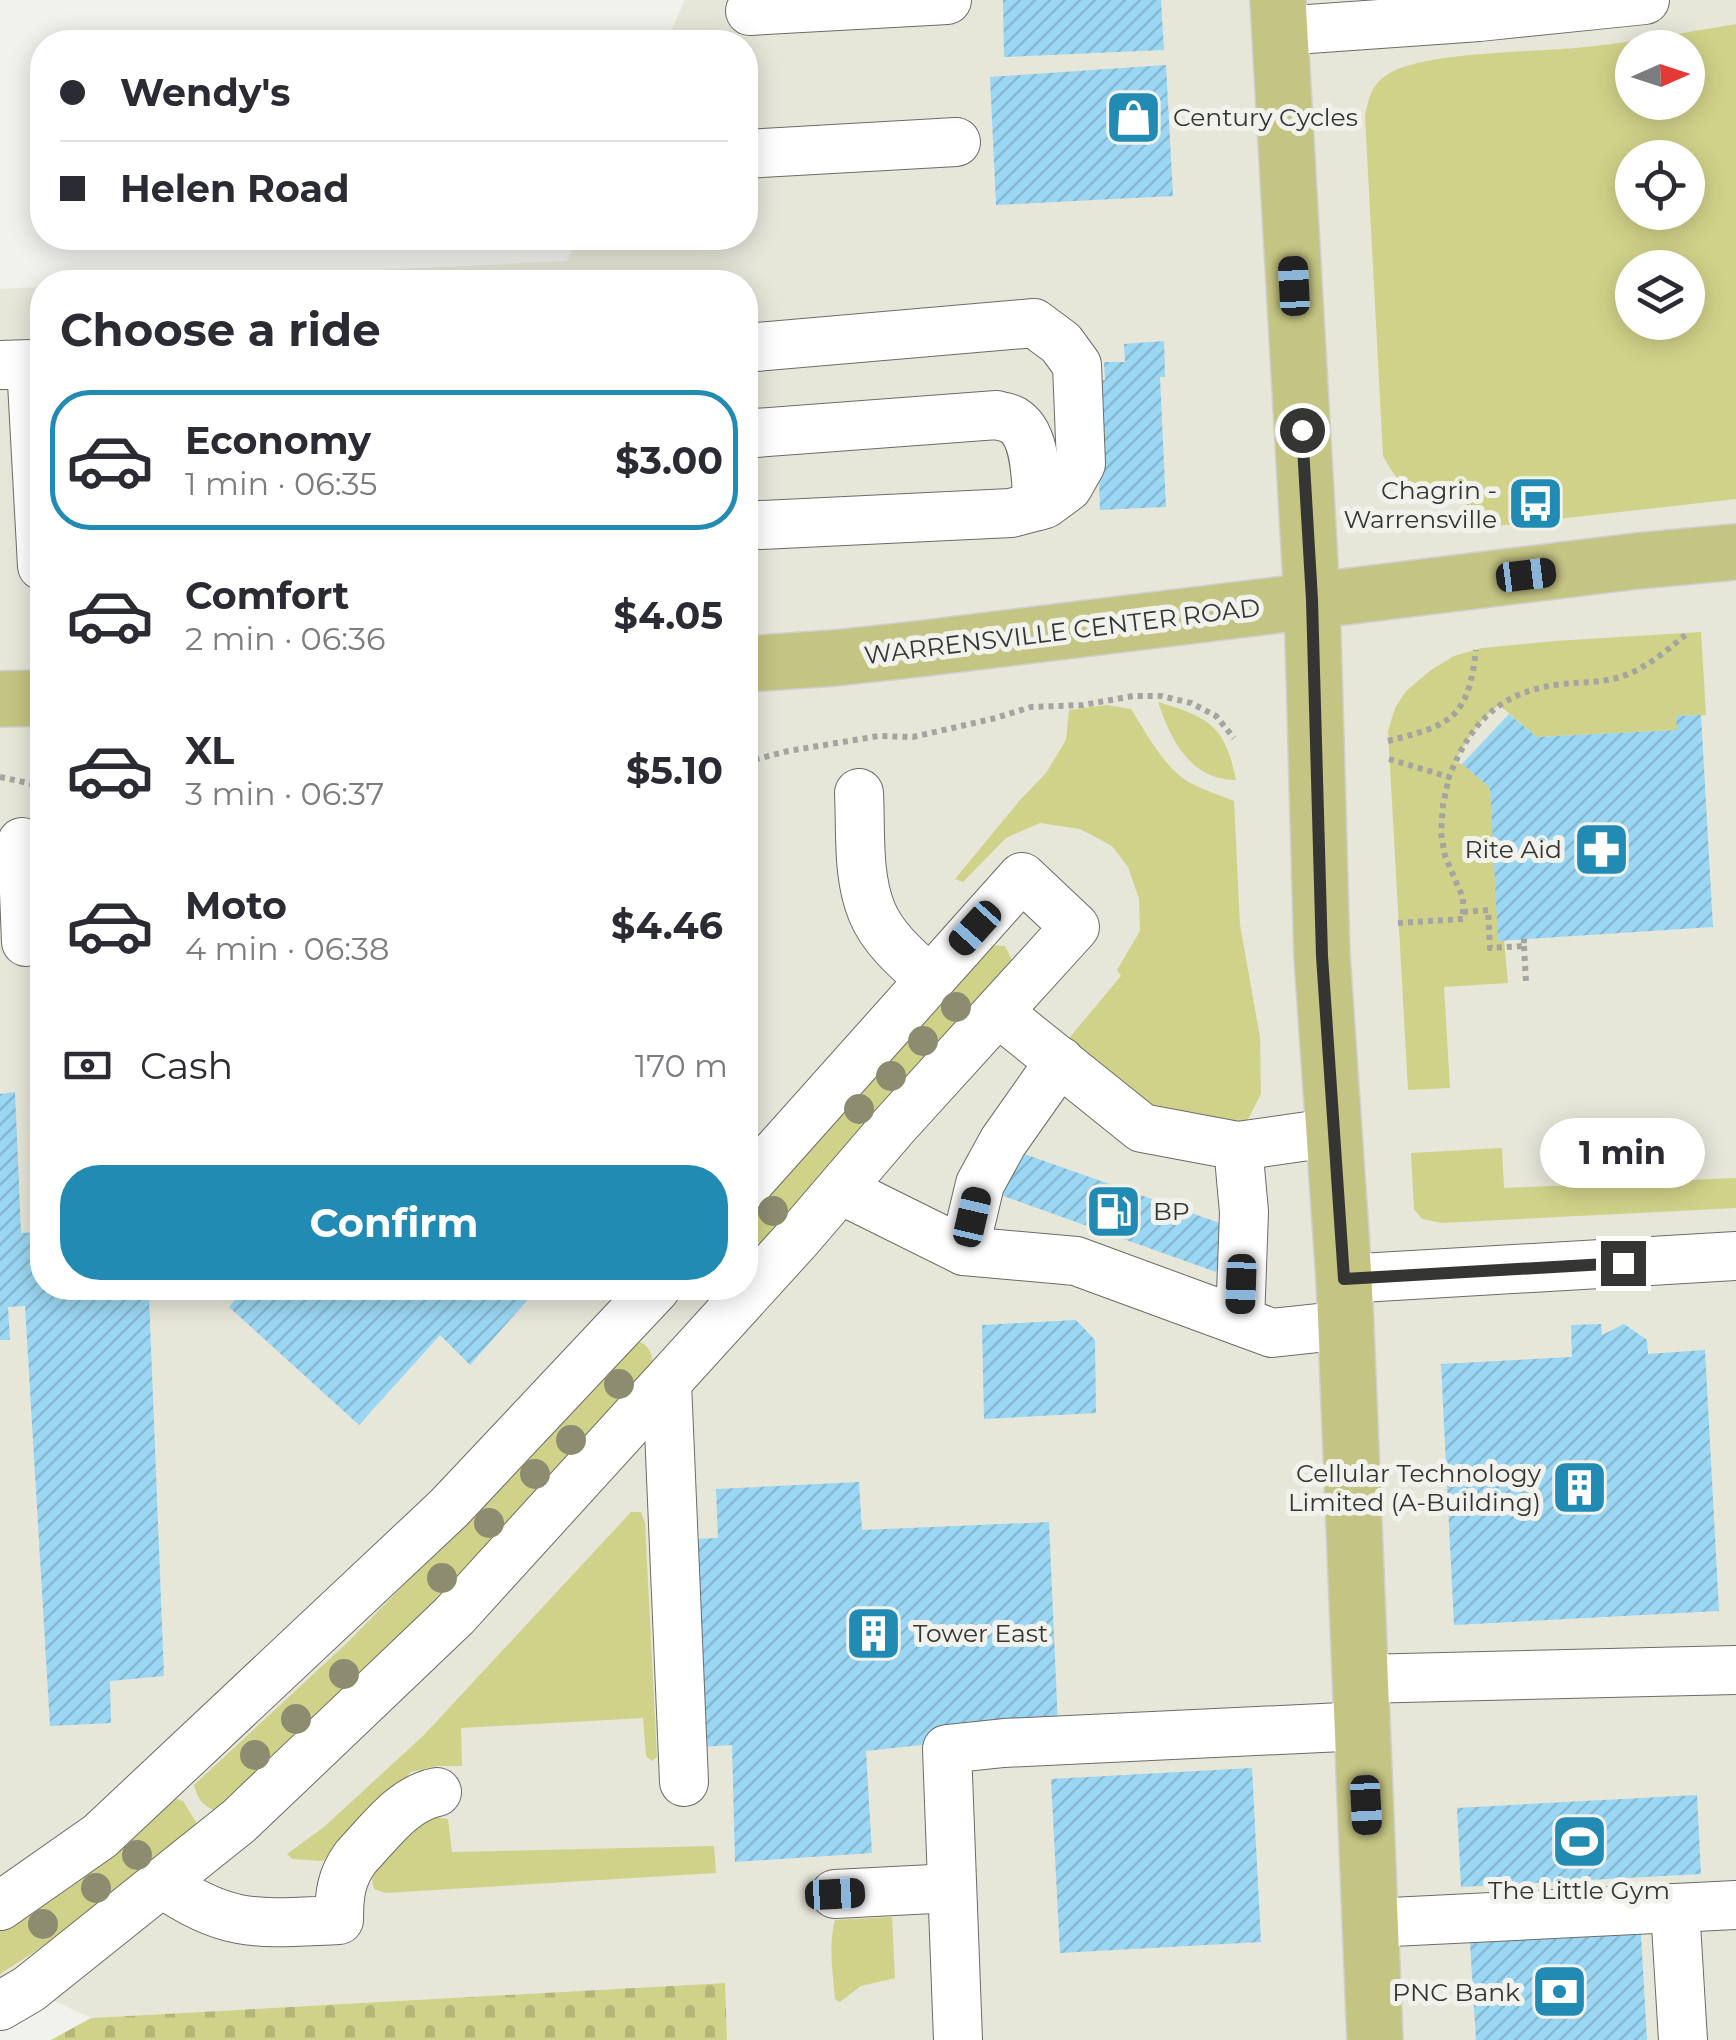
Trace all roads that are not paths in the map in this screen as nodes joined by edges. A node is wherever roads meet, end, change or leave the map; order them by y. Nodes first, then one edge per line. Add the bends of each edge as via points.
1 (947, 0) edge
2 (1645, 0) edge
3 (1279, 15) edge
4 (748, 18) edge
5 (956, 142) dead end
6 (758, 153) edge
7 (758, 346) edge
8 (30, 364) edge
9 (0, 365) edge
10 (30, 372) edge
11 (758, 433) edge
12 (18, 467) edge
13 (1038, 506) junction
14 (30, 516) edge
15 (760, 525) dead end
16 (1736, 552) edge
17 (1312, 600) junction
18 (758, 663) edge
19 (30, 698) edge
20 (0, 699) edge
21 (859, 793) dead end
22 (22, 842) dead end
23 (26, 942) dead end
24 (929, 979) junction
25 (999, 1012) junction
26 (1060, 1062) junction
27 (1336, 1132) junction
28 (1238, 1146) junction
29 (758, 1172) edge
30 (840, 1190) junction
31 (964, 1251) junction
32 (1736, 1256) edge
33 (758, 1281) edge
34 (645, 1300) edge
35 (678, 1300) edge
36 (741, 1300) edge
37 (1345, 1302) junction
38 (1240, 1321) junction
39 (714, 1330) junction
40 (667, 1384) junction
41 (1736, 1670) edge
42 (1362, 1703) junction
43 (684, 1782) dead end
44 (437, 1792) dead end
45 (162, 1883) junction
46 (952, 1888) junction
47 (835, 1894) dead end
48 (1736, 1904) edge
49 (0, 1906) edge
50 (1675, 1908) junction
51 (1371, 1923) junction
52 (0, 2006) edge
53 (958, 2040) edge
54 (1375, 2040) edge
55 (1683, 2040) edge

1 - 4 street
2 - 3 street via 1479,16
3 - 17 main road
5 - 6 street
7 - 13 street via 1034,323 1061,342 1077,365 1081,464 1068,487
8 - 9 street
10 - 12 street
11 - 13 street via 997,415 1026,433
12 - 14 street
13 - 15 street
16 - 17 main road, WARRENSVILLE CENTER ROAD
17 - 18 main road, WARRENSVILLE CENTER ROAD
17 - 27 main road via 1322,956
19 - 20 main road
21 - 24 street via 872,914
22 - 23 street
24 - 25 street via 1022,877 1075,926
24 - 29 street
25 - 26 street
25 - 30 street
26 - 28 street via 1142,1128
26 - 31 street via 980,1184
27 - 28 street
27 - 37 main road
28 - 38 street via 1244,1212
30 - 31 street
30 - 33 street
31 - 38 street via 1076,1261
32 - 37 street
34 - 49 street via 449,1508 294,1654 100,1836
35 - 39 street
36 - 39 street
37 - 38 street via 1272,1333
37 - 42 main road
39 - 40 street
40 - 43 street
40 - 45 street via 454,1616 239,1821
41 - 42 street
42 - 46 street via 947,1749
42 - 51 main road
44 - 45 street via 410,1803 356,1857 339,1893 339,1920 234,1920
45 - 52 street
46 - 47 street
46 - 53 street
48 - 50 street
50 - 51 street
50 - 55 street
51 - 54 main road

